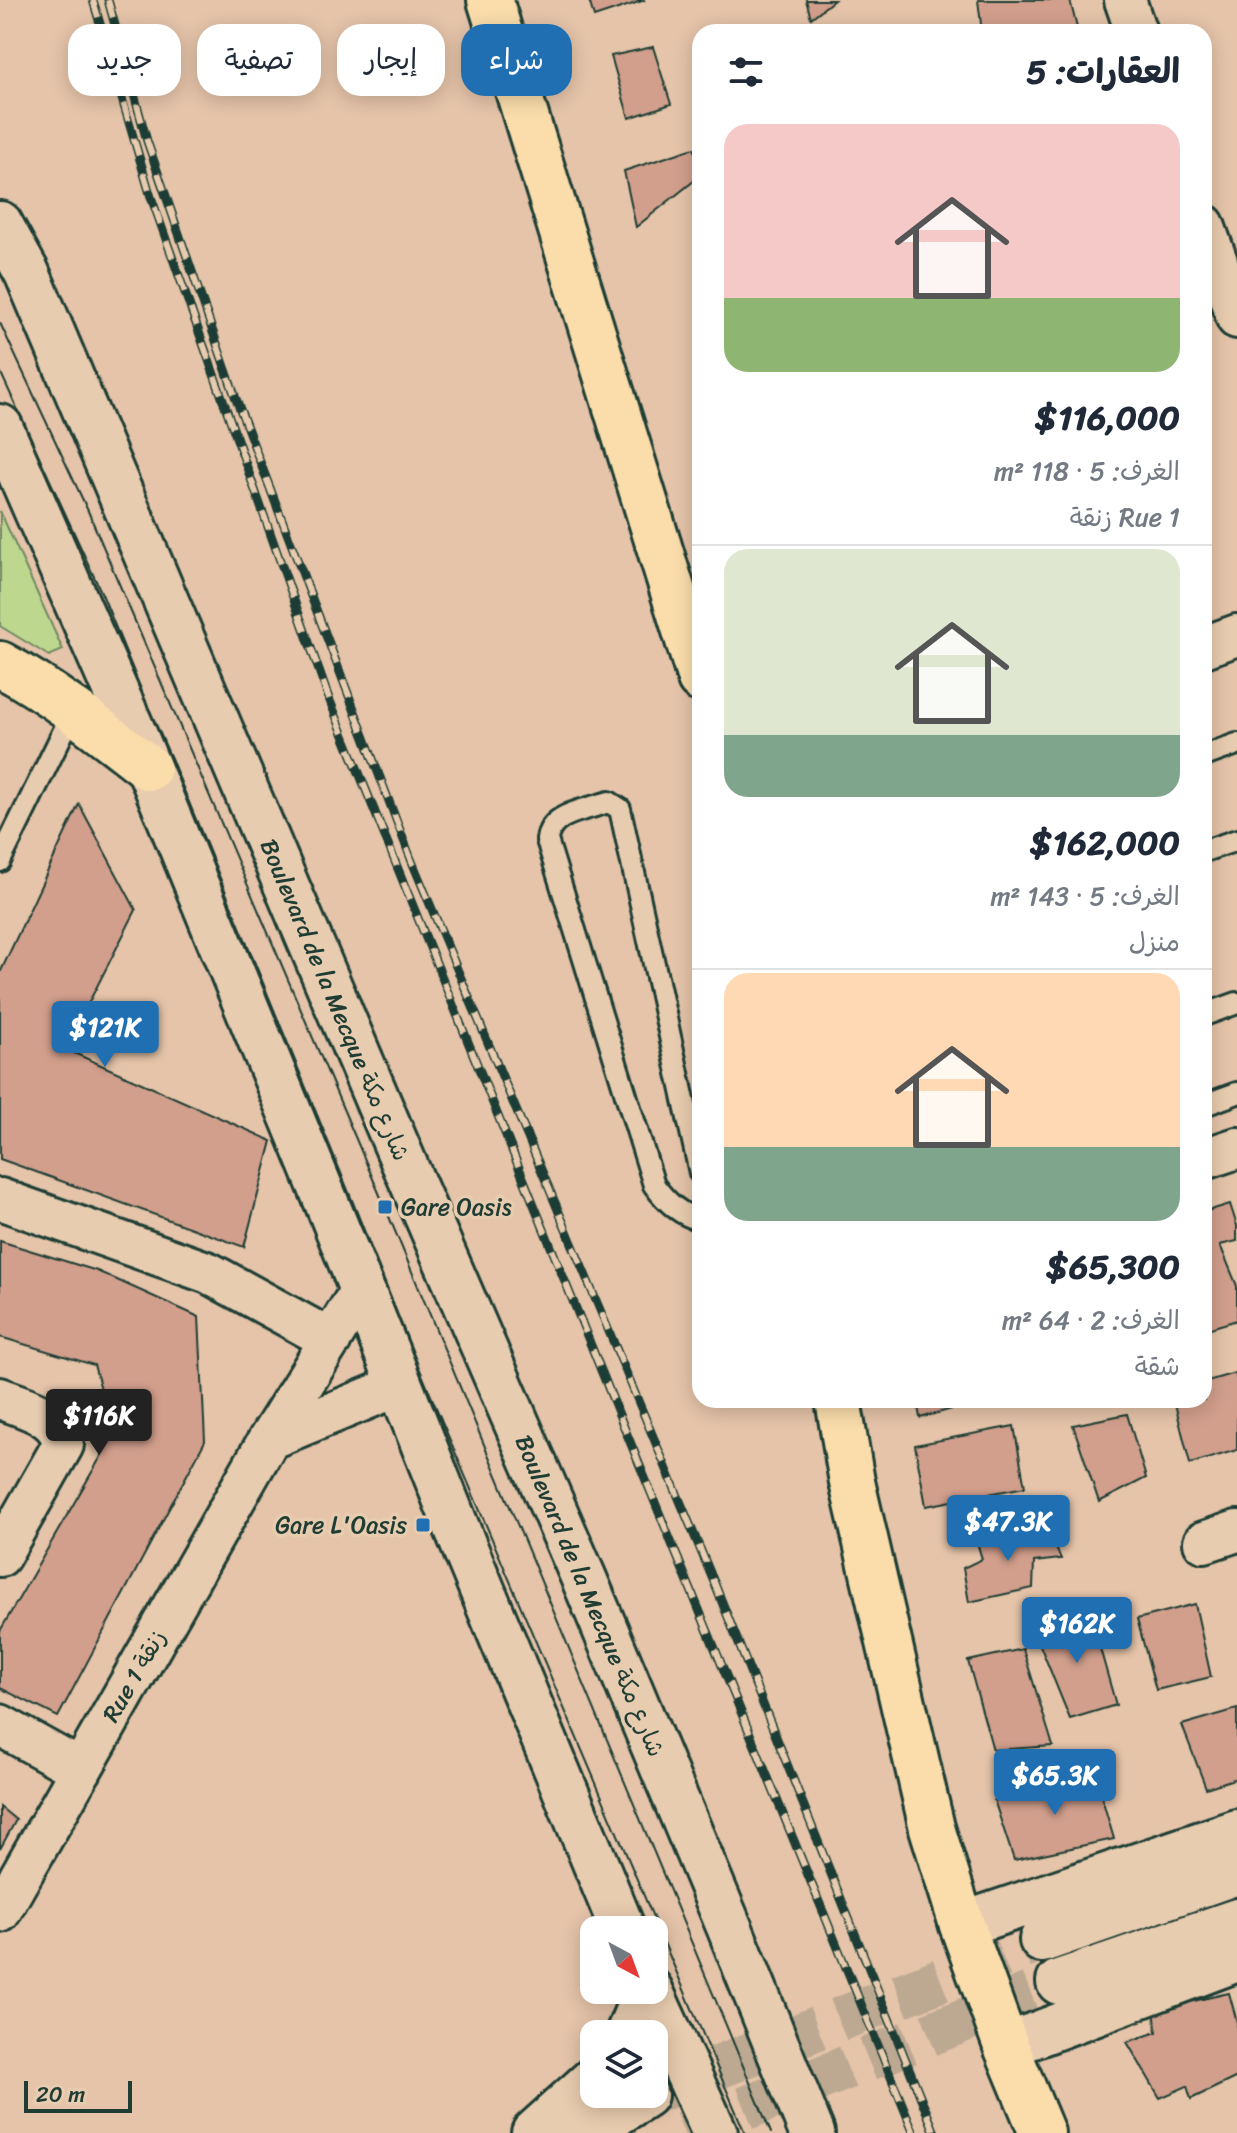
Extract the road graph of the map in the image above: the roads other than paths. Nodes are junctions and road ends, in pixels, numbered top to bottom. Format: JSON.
{"nodes":[{"id":1,"x":490,"y":0,"type":"edge"},
{"id":2,"x":1125,"y":0,"type":"edge"},
{"id":3,"x":1133,"y":24,"type":"edge"},
{"id":4,"x":0,"y":224,"type":"edge"},
{"id":5,"x":1212,"y":248,"type":"edge"},
{"id":6,"x":1237,"y":318,"type":"edge"},
{"id":7,"x":0,"y":427,"type":"edge"},
{"id":8,"x":1237,"y":635,"type":"edge"},
{"id":9,"x":1212,"y":644,"type":"edge"},
{"id":10,"x":692,"y":653,"type":"edge"},
{"id":11,"x":0,"y":664,"type":"edge"},
{"id":12,"x":74,"y":710,"type":"junction"},
{"id":13,"x":1237,"y":744,"type":"edge"},
{"id":14,"x":1212,"y":753,"type":"edge"},
{"id":15,"x":149,"y":768,"type":"junction"},
{"id":16,"x":1237,"y":840,"type":"edge"},
{"id":17,"x":1212,"y":848,"type":"edge"},
{"id":18,"x":0,"y":861,"type":"edge"},
{"id":19,"x":1237,"y":1003,"type":"edge"},
{"id":20,"x":1212,"y":1012,"type":"edge"},
{"id":21,"x":1237,"y":1093,"type":"edge"},
{"id":22,"x":1212,"y":1102,"type":"edge"},
{"id":23,"x":692,"y":1137,"type":"edge"},
{"id":24,"x":1237,"y":1148,"type":"edge"},
{"id":25,"x":1212,"y":1156,"type":"edge"},
{"id":26,"x":0,"y":1199,"type":"edge"},
{"id":27,"x":692,"y":1217,"type":"edge"},
{"id":28,"x":362,"y":1289,"type":"junction"},
{"id":29,"x":331,"y":1340,"type":"junction"},
{"id":30,"x":400,"y":1385,"type":"junction"},
{"id":31,"x":0,"y":1398,"type":"edge"},
{"id":32,"x":839,"y":1408,"type":"edge"},
{"id":33,"x":269,"y":1439,"type":"junction"},
{"id":34,"x":0,"y":1556,"type":"edge"},
{"id":35,"x":0,"y":1725,"type":"edge"},
{"id":36,"x":81,"y":1770,"type":"junction"},
{"id":37,"x":1237,"y":1832,"type":"edge"},
{"id":38,"x":1237,"y":1872,"type":"edge"},
{"id":39,"x":0,"y":1912,"type":"edge"},
{"id":40,"x":617,"y":1916,"type":"edge"},
{"id":41,"x":1237,"y":1921,"type":"edge"},
{"id":42,"x":962,"y":1925,"type":"junction"},
{"id":43,"x":1042,"y":1940,"type":"tunnel mouth"},
{"id":44,"x":1237,"y":1959,"type":"edge"},
{"id":45,"x":1059,"y":1982,"type":"tunnel mouth"},
{"id":46,"x":655,"y":2004,"type":"edge"},
{"id":47,"x":1006,"y":2046,"type":"junction"},
{"id":48,"x":580,"y":2092,"type":"edge"},
{"id":49,"x":625,"y":2108,"type":"edge"},
{"id":50,"x":534,"y":2133,"type":"edge"},
{"id":51,"x":586,"y":2133,"type":"edge"},
{"id":52,"x":715,"y":2133,"type":"edge"},
{"id":53,"x":812,"y":2133,"type":"edge"},
{"id":54,"x":1042,"y":2133,"type":"edge"}],
"edges":[{"from":1,"to":10,"type":"main road"},
{"from":2,"to":3,"type":"street"},
{"from":4,"to":53,"type":"main road","name":"Boulevard de la Mecque شارع مكة"},
{"from":5,"to":6,"type":"street"},
{"from":7,"to":15,"type":"main road"},
{"from":8,"to":9,"type":"street"},
{"from":11,"to":12,"type":"main road"},
{"from":12,"to":15,"type":"main road"},
{"from":12,"to":18,"type":"lane"},
{"from":13,"to":14,"type":"lane"},
{"from":15,"to":28,"type":"main road"},
{"from":16,"to":17,"type":"lane"},
{"from":19,"to":20,"type":"lane"},
{"from":21,"to":22,"type":"lane"},
{"from":23,"to":27,"type":"lane"},
{"from":24,"to":25,"type":"street"},
{"from":26,"to":29,"type":"street"},
{"from":28,"to":29,"type":"street","name":"Rue 1 زنقة"},
{"from":28,"to":30,"type":"main road"},
{"from":29,"to":33,"type":"street","name":"Rue 1 زنقة"},
{"from":30,"to":33,"type":"street"},
{"from":30,"to":40,"type":"main road"},
{"from":31,"to":34,"type":"street"},
{"from":32,"to":42,"type":"main road"},
{"from":33,"to":36,"type":"street","name":"Rue 1 زنقة"},
{"from":35,"to":36,"type":"street"},
{"from":36,"to":39,"type":"street","name":"Rue 1 زنقة"},
{"from":37,"to":42,"type":"main road"},
{"from":38,"to":43,"type":"main road"},
{"from":41,"to":45,"type":"main road"},
{"from":42,"to":47,"type":"main road"},
{"from":44,"to":47,"type":"main road"},
{"from":46,"to":52,"type":"main road"},
{"from":47,"to":54,"type":"main road"},
{"from":48,"to":50,"type":"main road"},
{"from":49,"to":51,"type":"main road"}]}
